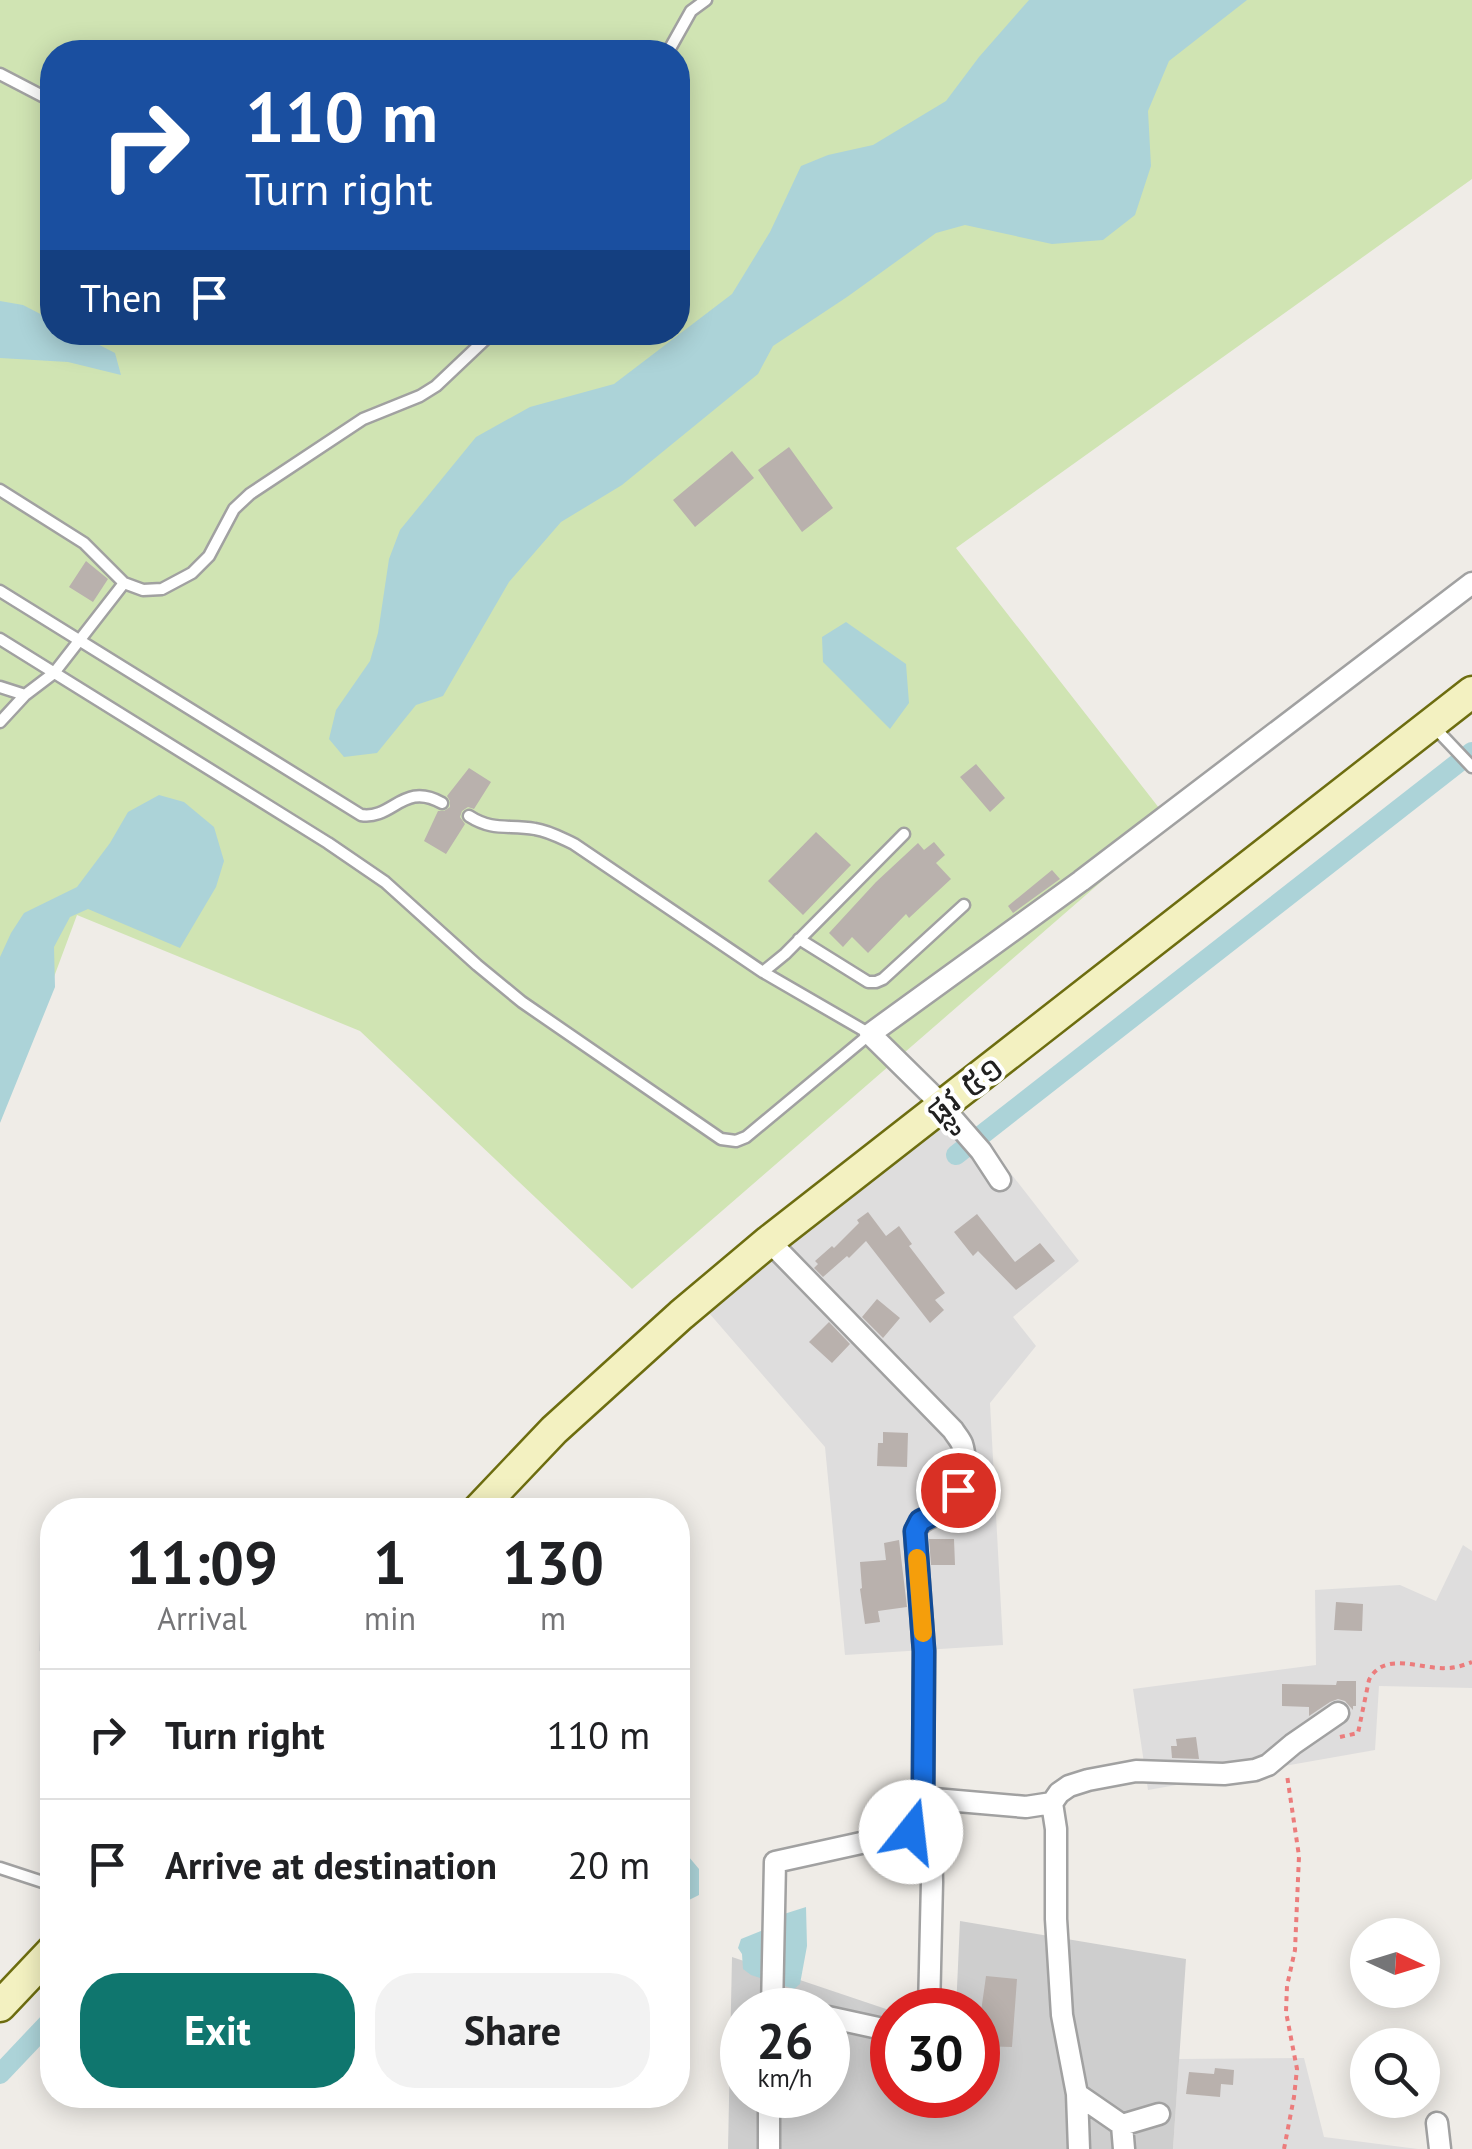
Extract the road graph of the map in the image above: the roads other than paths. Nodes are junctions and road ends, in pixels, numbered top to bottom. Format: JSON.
{"nodes":[{"id":1,"x":706,"y":0,"type":"edge"},
{"id":2,"x":675,"y":40,"type":"edge"},
{"id":3,"x":0,"y":74,"type":"edge"},
{"id":4,"x":40,"y":95,"type":"edge"},
{"id":5,"x":480,"y":345,"type":"edge"},
{"id":6,"x":0,"y":490,"type":"edge"},
{"id":7,"x":124,"y":583,"type":"junction"},
{"id":8,"x":1472,"y":583,"type":"edge"},
{"id":9,"x":0,"y":591,"type":"edge"},
{"id":10,"x":0,"y":639,"type":"edge"},
{"id":11,"x":78,"y":640,"type":"junction"},
{"id":12,"x":54,"y":673,"type":"junction"},
{"id":13,"x":0,"y":688,"type":"edge"},
{"id":14,"x":1472,"y":692,"type":"edge"},
{"id":15,"x":26,"y":695,"type":"junction"},
{"id":16,"x":0,"y":722,"type":"edge"},
{"id":17,"x":1441,"y":734,"type":"junction"},
{"id":18,"x":1472,"y":767,"type":"edge"},
{"id":19,"x":442,"y":803,"type":"dead end"},
{"id":20,"x":469,"y":816,"type":"dead end"},
{"id":21,"x":904,"y":834,"type":"dead end"},
{"id":22,"x":964,"y":905,"type":"dead end"},
{"id":23,"x":799,"y":940,"type":"junction"},
{"id":24,"x":763,"y":972,"type":"junction"},
{"id":25,"x":870,"y":1034,"type":"junction"},
{"id":26,"x":938,"y":1101,"type":"junction"},
{"id":27,"x":1000,"y":1180,"type":"dead end"},
{"id":28,"x":770,"y":1241,"type":"junction"},
{"id":29,"x":489,"y":1498,"type":"edge"},
{"id":30,"x":1338,"y":1713,"type":"dead end"},
{"id":31,"x":1052,"y":1803,"type":"junction"},
{"id":32,"x":925,"y":1808,"type":"junction"},
{"id":33,"x":0,"y":1868,"type":"edge"},
{"id":34,"x":40,"y":1881,"type":"edge"},
{"id":35,"x":40,"y":1964,"type":"edge"},
{"id":36,"x":772,"y":1988,"type":"edge"},
{"id":37,"x":930,"y":1988,"type":"edge"},
{"id":38,"x":0,"y":2006,"type":"edge"},
{"id":39,"x":1078,"y":2094,"type":"junction"},
{"id":40,"x":1159,"y":2114,"type":"dead end"},
{"id":41,"x":769,"y":2118,"type":"edge"},
{"id":42,"x":1438,"y":2123,"type":"dead end"},
{"id":43,"x":1122,"y":2125,"type":"junction"},
{"id":44,"x":770,"y":2149,"type":"edge"},
{"id":45,"x":1080,"y":2149,"type":"edge"},
{"id":46,"x":1124,"y":2149,"type":"edge"},
{"id":47,"x":1440,"y":2149,"type":"edge"}],
"edges":[{"from":1,"to":2,"type":"lane"},
{"from":3,"to":4,"type":"lane"},
{"from":5,"to":7,"type":"lane"},
{"from":6,"to":7,"type":"lane"},
{"from":7,"to":11,"type":"lane"},
{"from":8,"to":25,"type":"street"},
{"from":9,"to":11,"type":"lane"},
{"from":10,"to":12,"type":"lane"},
{"from":11,"to":12,"type":"lane"},
{"from":11,"to":19,"type":"lane"},
{"from":12,"to":15,"type":"lane"},
{"from":12,"to":25,"type":"lane"},
{"from":13,"to":15,"type":"lane"},
{"from":14,"to":17,"type":"main road","name":"ផ្លូវ ៥១"},
{"from":15,"to":16,"type":"lane"},
{"from":17,"to":18,"type":"lane"},
{"from":17,"to":26,"type":"main road","name":"ផ្លូវ ៥១"},
{"from":20,"to":24,"type":"lane"},
{"from":21,"to":23,"type":"lane"},
{"from":22,"to":23,"type":"lane"},
{"from":23,"to":24,"type":"lane"},
{"from":24,"to":25,"type":"lane"},
{"from":25,"to":26,"type":"street"},
{"from":26,"to":27,"type":"street"},
{"from":26,"to":28,"type":"main road","name":"ផ្លូវ ៥១"},
{"from":28,"to":29,"type":"main road","name":"ផ្លូវ ៥១"},
{"from":28,"to":32,"type":"street"},
{"from":30,"to":31,"type":"street"},
{"from":31,"to":32,"type":"street"},
{"from":31,"to":39,"type":"street"},
{"from":32,"to":36,"type":"street"},
{"from":32,"to":37,"type":"street"},
{"from":33,"to":34,"type":"lane"},
{"from":35,"to":38,"type":"main road"},
{"from":39,"to":43,"type":"street"},
{"from":39,"to":45,"type":"street"},
{"from":40,"to":43,"type":"street"},
{"from":41,"to":44,"type":"street"},
{"from":42,"to":47,"type":"street"},
{"from":43,"to":46,"type":"street"}]}
